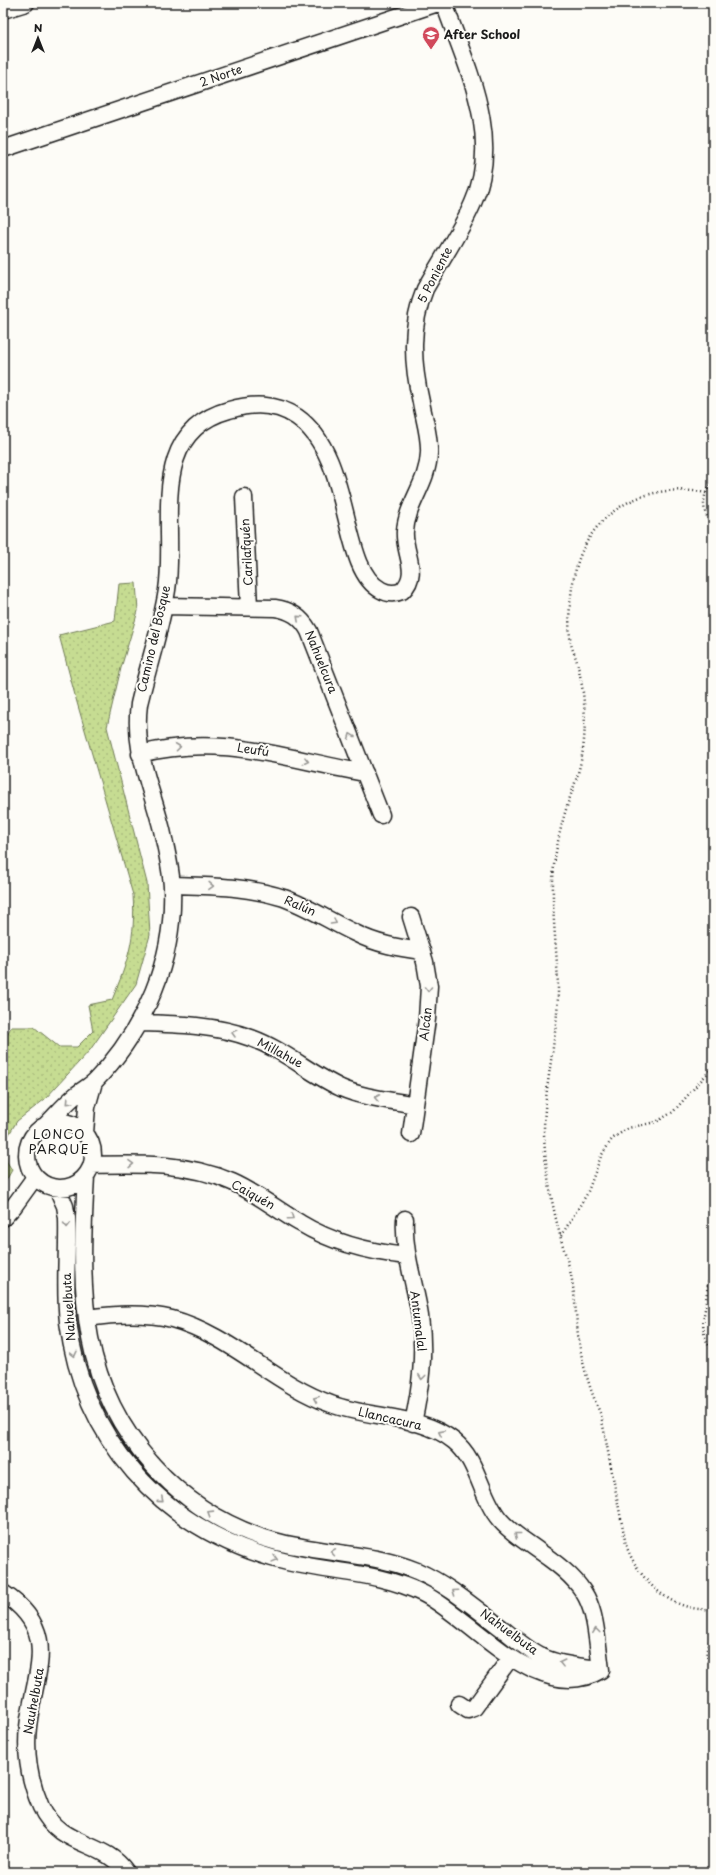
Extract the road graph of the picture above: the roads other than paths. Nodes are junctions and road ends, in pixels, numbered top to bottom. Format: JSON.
{"nodes":[{"id":1,"x":26,"y":3,"type":"edge"},
{"id":2,"x":438,"y":3,"type":"edge"},
{"id":3,"x":444,"y":3,"type":"edge"},
{"id":4,"x":3,"y":10,"type":"edge"},
{"id":5,"x":3,"y":149,"type":"edge"},
{"id":6,"x":244,"y":497,"type":"dead end"},
{"id":7,"x":397,"y":593,"type":"joint"},
{"id":8,"x":164,"y":606,"type":"junction"},
{"id":9,"x":249,"y":607,"type":"junction"},
{"id":10,"x":140,"y":754,"type":"junction"},
{"id":11,"x":365,"y":773,"type":"junction"},
{"id":12,"x":381,"y":815,"type":"dead end"},
{"id":13,"x":172,"y":885,"type":"junction"},
{"id":14,"x":411,"y":917,"type":"dead end"},
{"id":15,"x":422,"y":951,"type":"junction"},
{"id":16,"x":140,"y":1023,"type":"junction"},
{"id":17,"x":94,"y":1082,"type":"junction"},
{"id":18,"x":415,"y":1104,"type":"junction"},
{"id":19,"x":46,"y":1124,"type":"junction"},
{"id":20,"x":85,"y":1133,"type":"junction"},
{"id":21,"x":411,"y":1134,"type":"dead end"},
{"id":22,"x":89,"y":1171,"type":"junction"},
{"id":23,"x":35,"y":1177,"type":"junction"},
{"id":24,"x":57,"y":1188,"type":"junction"},
{"id":25,"x":3,"y":1218,"type":"edge"},
{"id":26,"x":405,"y":1219,"type":"dead end"},
{"id":27,"x":407,"y":1256,"type":"junction"},
{"id":28,"x":87,"y":1318,"type":"junction"},
{"id":29,"x":413,"y":1423,"type":"junction"},
{"id":30,"x":154,"y":1467,"type":"junction"},
{"id":31,"x":141,"y":1481,"type":"junction"},
{"id":32,"x":3,"y":1593,"type":"edge"},
{"id":33,"x":511,"y":1657,"type":"junction"},
{"id":34,"x":601,"y":1670,"type":"junction"},
{"id":35,"x":459,"y":1704,"type":"dead end"},
{"id":36,"x":126,"y":1872,"type":"edge"}],
"edges":[{"from":1,"to":4,"type":"street"},
{"from":2,"to":5,"type":"street","name":"2 Norte"},
{"from":3,"to":7,"type":"street","name":"5 Poniente"},
{"from":6,"to":9,"type":"street","name":"Carilafquén"},
{"from":7,"to":8,"type":"street","name":"Camino del Bosque"},
{"from":8,"to":9,"type":"street","name":"Nahuelcura"},
{"from":8,"to":10,"type":"street","name":"Camino del Bosque"},
{"from":11,"to":9,"type":"street","name":"Nahuelcura","one_way":true},
{"from":10,"to":11,"type":"street","name":"Leufú","one_way":true},
{"from":10,"to":13,"type":"street","name":"Camino del Bosque"},
{"from":11,"to":12,"type":"street","name":"Nahuelcura"},
{"from":13,"to":15,"type":"street","name":"Ralún","one_way":true},
{"from":13,"to":16,"type":"street","name":"Camino del Bosque"},
{"from":14,"to":15,"type":"street","name":"Alcán"},
{"from":15,"to":18,"type":"street","name":"Alcán","one_way":true},
{"from":16,"to":17,"type":"street","name":"Camino del Bosque"},
{"from":18,"to":16,"type":"street","name":"Millahue","one_way":true},
{"from":17,"to":19,"type":"street","name":"Camino del Bosque","one_way":true},
{"from":17,"to":20,"type":"street","name":"Camino del Bosque"},
{"from":18,"to":21,"type":"street","name":"Alcán"},
{"from":19,"to":20,"type":"street"},
{"from":19,"to":23,"type":"street"},
{"from":20,"to":22,"type":"street","name":"Nahuelbuta"},
{"from":22,"to":24,"type":"street"},
{"from":22,"to":27,"type":"street","name":"Caiquén","one_way":true},
{"from":22,"to":28,"type":"street","name":"Nahuelbuta"},
{"from":23,"to":24,"type":"street"},
{"from":23,"to":25,"type":"street"},
{"from":24,"to":31,"type":"street","name":"Nahuelbuta","one_way":true},
{"from":26,"to":27,"type":"street","name":"Antumalal"},
{"from":27,"to":29,"type":"street","name":"Antumalal","one_way":true},
{"from":29,"to":28,"type":"street","name":"Llancacura","one_way":true},
{"from":28,"to":30,"type":"street","name":"Nahuelbuta"},
{"from":34,"to":29,"type":"street","name":"Llancacura","one_way":true},
{"from":30,"to":31,"type":"street"},
{"from":34,"to":30,"type":"street","name":"Nahuelbuta","one_way":true},
{"from":31,"to":33,"type":"street","name":"Nahuelbuta","one_way":true},
{"from":32,"to":36,"type":"street","name":"Nauhelbuta"},
{"from":33,"to":34,"type":"street","name":"Nahuelbuta"},
{"from":33,"to":35,"type":"street"}]}
